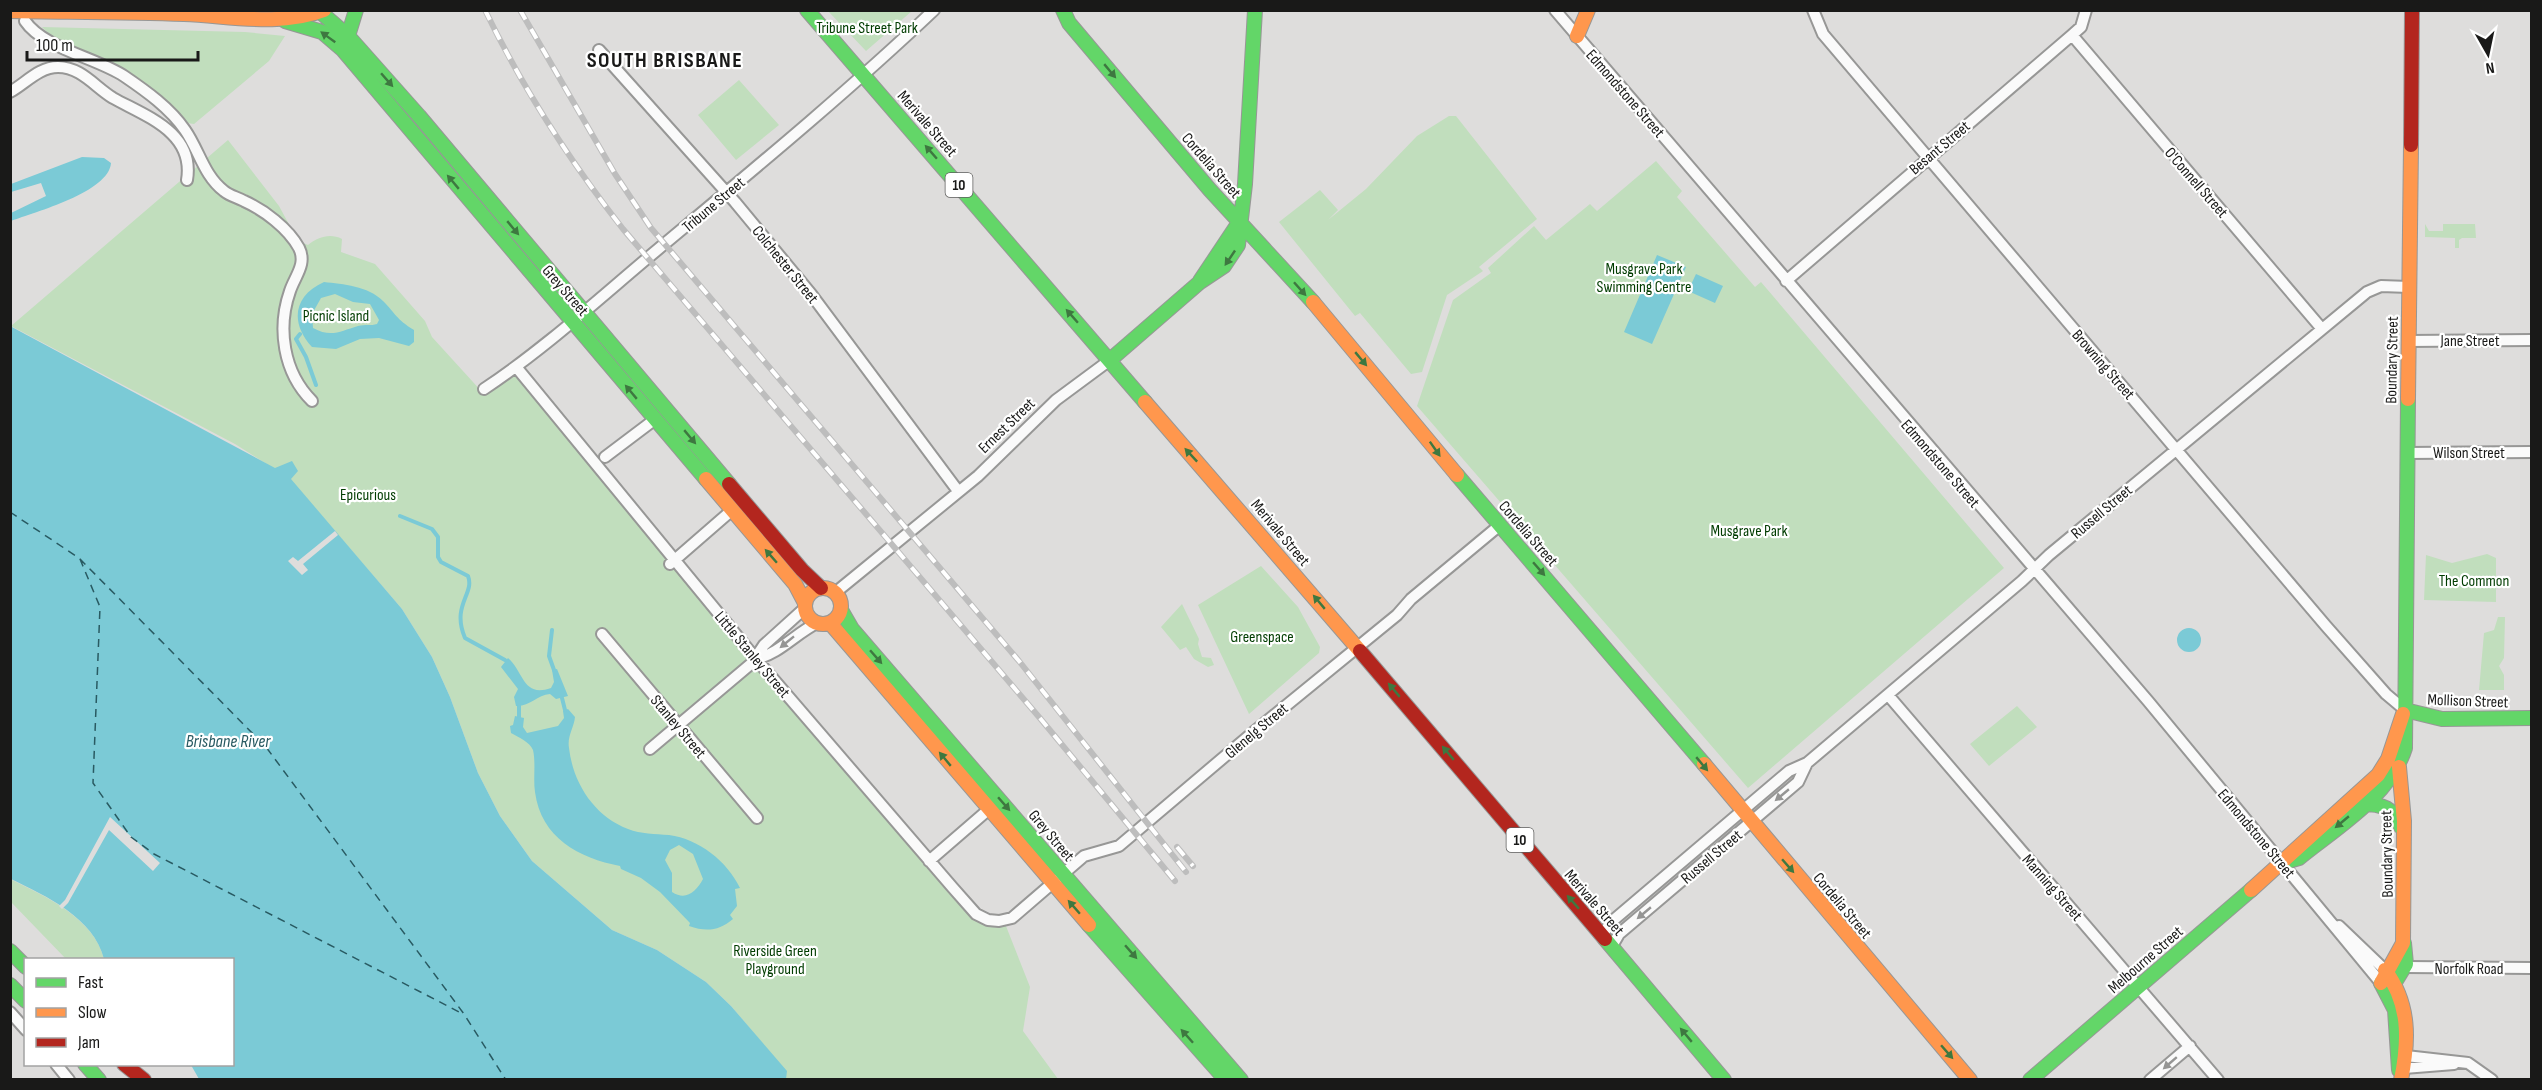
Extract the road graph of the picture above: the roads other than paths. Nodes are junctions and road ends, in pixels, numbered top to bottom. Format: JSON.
{"nodes":[{"id":1,"x":356,"y":10,"type":"edge"},
{"id":2,"x":807,"y":10,"type":"edge"},
{"id":3,"x":934,"y":10,"type":"edge"},
{"id":4,"x":1063,"y":10,"type":"edge"},
{"id":5,"x":1076,"y":10,"type":"edge"},
{"id":6,"x":1255,"y":10,"type":"edge"},
{"id":7,"x":1555,"y":10,"type":"edge"},
{"id":8,"x":1588,"y":10,"type":"edge"},
{"id":9,"x":1813,"y":10,"type":"edge"},
{"id":10,"x":2086,"y":10,"type":"edge"},
{"id":11,"x":2412,"y":10,"type":"edge"},
{"id":12,"x":321,"y":11,"type":"edge"},
{"id":13,"x":10,"y":12,"type":"edge"},
{"id":14,"x":26,"y":21,"type":"dead end"},
{"id":15,"x":285,"y":21,"type":"junction"},
{"id":16,"x":1072,"y":26,"type":"junction"},
{"id":17,"x":2072,"y":35,"type":"junction"},
{"id":18,"x":348,"y":36,"type":"junction"},
{"id":19,"x":1577,"y":36,"type":"junction"},
{"id":20,"x":599,"y":50,"type":"dead end"},
{"id":21,"x":864,"y":74,"type":"junction"},
{"id":22,"x":10,"y":92,"type":"edge"},
{"id":23,"x":1927,"y":157,"type":"junction"},
{"id":24,"x":187,"y":180,"type":"dead end"},
{"id":25,"x":726,"y":193,"type":"junction"},
{"id":26,"x":1240,"y":221,"type":"junction"},
{"id":27,"x":1786,"y":281,"type":"junction"},
{"id":28,"x":2409,"y":287,"type":"junction"},
{"id":29,"x":585,"y":312,"type":"junction"},
{"id":30,"x":573,"y":323,"type":"junction"},
{"id":31,"x":2322,"y":328,"type":"junction"},
{"id":32,"x":2532,"y":340,"type":"edge"},
{"id":33,"x":2408,"y":341,"type":"junction"},
{"id":34,"x":1110,"y":360,"type":"junction"},
{"id":35,"x":517,"y":368,"type":"junction"},
{"id":36,"x":484,"y":389,"type":"dead end"},
{"id":37,"x":312,"y":401,"type":"dead end"},
{"id":38,"x":654,"y":420,"type":"junction"},
{"id":39,"x":2176,"y":449,"type":"junction"},
{"id":40,"x":2532,"y":452,"type":"edge"},
{"id":41,"x":2407,"y":453,"type":"junction"},
{"id":42,"x":606,"y":457,"type":"dead end"},
{"id":43,"x":958,"y":491,"type":"junction"},
{"id":44,"x":731,"y":511,"type":"junction"},
{"id":45,"x":1500,"y":525,"type":"junction"},
{"id":46,"x":672,"y":562,"type":"junction"},
{"id":47,"x":2033,"y":570,"type":"junction"},
{"id":48,"x":821,"y":588,"type":"junction"},
{"id":49,"x":836,"y":592,"type":"junction"},
{"id":50,"x":805,"y":605,"type":"junction"},
{"id":51,"x":841,"y":610,"type":"junction"},
{"id":52,"x":824,"y":623,"type":"junction"},
{"id":53,"x":602,"y":634,"type":"dead end"},
{"id":54,"x":1357,"y":647,"type":"junction"},
{"id":55,"x":756,"y":659,"type":"junction"},
{"id":56,"x":1888,"y":695,"type":"junction"},
{"id":57,"x":2405,"y":710,"type":"junction"},
{"id":58,"x":2532,"y":718,"type":"edge"},
{"id":59,"x":678,"y":726,"type":"junction"},
{"id":60,"x":651,"y":748,"type":"dead end"},
{"id":61,"x":2399,"y":767,"type":"junction"},
{"id":62,"x":2363,"y":804,"type":"junction"},
{"id":63,"x":988,"y":810,"type":"junction"},
{"id":64,"x":1746,"y":816,"type":"junction"},
{"id":65,"x":757,"y":818,"type":"dead end"},
{"id":66,"x":2404,"y":838,"type":"junction"},
{"id":67,"x":929,"y":861,"type":"junction"},
{"id":68,"x":2282,"y":863,"type":"junction"},
{"id":69,"x":1058,"y":878,"type":"junction"},
{"id":70,"x":1004,"y":921,"type":"joint"},
{"id":71,"x":2403,"y":940,"type":"junction"},
{"id":72,"x":1607,"y":941,"type":"junction"},
{"id":73,"x":10,"y":951,"type":"edge"},
{"id":74,"x":24,"y":965,"type":"edge"},
{"id":75,"x":2406,"y":967,"type":"junction"},
{"id":76,"x":2532,"y":968,"type":"edge"},
{"id":77,"x":2387,"y":979,"type":"junction"},
{"id":78,"x":10,"y":985,"type":"edge"},
{"id":79,"x":2138,"y":986,"type":"junction"},
{"id":80,"x":24,"y":999,"type":"edge"},
{"id":81,"x":10,"y":1012,"type":"edge"},
{"id":82,"x":24,"y":1028,"type":"edge"},
{"id":83,"x":2190,"y":1046,"type":"junction"},
{"id":84,"x":57,"y":1066,"type":"edge"},
{"id":85,"x":86,"y":1066,"type":"edge"},
{"id":86,"x":119,"y":1066,"type":"edge"},
{"id":87,"x":125,"y":1066,"type":"edge"},
{"id":88,"x":2403,"y":1071,"type":"edge"},
{"id":89,"x":69,"y":1080,"type":"edge"},
{"id":90,"x":99,"y":1080,"type":"edge"},
{"id":91,"x":132,"y":1080,"type":"edge"},
{"id":92,"x":144,"y":1080,"type":"edge"},
{"id":93,"x":1226,"y":1080,"type":"edge"},
{"id":94,"x":1241,"y":1080,"type":"edge"},
{"id":95,"x":1724,"y":1080,"type":"edge"},
{"id":96,"x":1970,"y":1080,"type":"edge"},
{"id":97,"x":2030,"y":1080,"type":"edge"},
{"id":98,"x":2150,"y":1080,"type":"edge"},
{"id":99,"x":2218,"y":1080,"type":"edge"},
{"id":100,"x":2492,"y":1080,"type":"edge"}],
"edges":[{"from":1,"to":18,"type":"main road"},
{"from":2,"to":21,"type":"main road","name":"Merivale Street","number":"10"},
{"from":3,"to":21,"type":"street","name":"Tribune Street"},
{"from":4,"to":16,"type":"main road","name":"Cordelia Street"},
{"from":5,"to":16,"type":"main road"},
{"from":6,"to":26,"type":"main road","name":"Ernest Street"},
{"from":7,"to":19,"type":"street","name":"Edmondstone Street"},
{"from":8,"to":19,"type":"main road"},
{"from":9,"to":23,"type":"street","name":"Browning Street"},
{"from":10,"to":17,"type":"street","name":"Besant Street"},
{"from":11,"to":28,"type":"main road","name":"Boundary Street"},
{"from":12,"to":15,"type":"main road"},
{"from":12,"to":18,"type":"main road","name":"Grey Street"},
{"from":13,"to":15,"type":"main road"},
{"from":14,"to":37,"type":"street"},
{"from":30,"to":15,"type":"main road","name":"Grey Street","one_way":true},
{"from":16,"to":26,"type":"main road","name":"Cordelia Street","one_way":true},
{"from":17,"to":23,"type":"street","name":"Besant Street"},
{"from":17,"to":31,"type":"street","name":"O'Connell Street"},
{"from":18,"to":29,"type":"main road","name":"Grey Street","one_way":true},
{"from":19,"to":27,"type":"street","name":"Edmondstone Street"},
{"from":20,"to":25,"type":"street","name":"Colchester Street"},
{"from":21,"to":25,"type":"street","name":"Tribune Street"},
{"from":34,"to":21,"type":"main road","name":"Merivale Street","number":"10","one_way":true},
{"from":22,"to":24,"type":"street"},
{"from":23,"to":27,"type":"street","name":"Besant Street"},
{"from":23,"to":39,"type":"street","name":"Browning Street"},
{"from":25,"to":29,"type":"street","name":"Tribune Street"},
{"from":25,"to":43,"type":"street","name":"Colchester Street"},
{"from":26,"to":34,"type":"main road","name":"Ernest Street"},
{"from":26,"to":45,"type":"main road","name":"Cordelia Street","one_way":true},
{"from":27,"to":47,"type":"street","name":"Edmondstone Street"},
{"from":28,"to":31,"type":"street","name":"Russell Street"},
{"from":28,"to":33,"type":"main road","name":"Boundary Street"},
{"from":29,"to":30,"type":"street","name":"Tribune Street"},
{"from":29,"to":48,"type":"main road","name":"Grey Street","one_way":true},
{"from":30,"to":35,"type":"street","name":"Tribune Street"},
{"from":38,"to":30,"type":"main road","name":"Grey Street","one_way":true},
{"from":31,"to":39,"type":"street","name":"Russell Street"},
{"from":32,"to":33,"type":"street","name":"Jane Street"},
{"from":33,"to":41,"type":"main road","name":"Boundary Street"},
{"from":34,"to":43,"type":"street","name":"Ernest Street"},
{"from":54,"to":34,"type":"main road","name":"Merivale Street","number":"10","one_way":true},
{"from":35,"to":36,"type":"street","name":"Tribune Street"},
{"from":35,"to":46,"type":"street","name":"Little Stanley Street"},
{"from":38,"to":42,"type":"street"},
{"from":38,"to":44,"type":"main road","name":"Grey Street"},
{"from":39,"to":47,"type":"street","name":"Russell Street"},
{"from":39,"to":57,"type":"street","name":"Browning Street"},
{"from":40,"to":41,"type":"street","name":"Wilson Street"},
{"from":41,"to":57,"type":"main road","name":"Boundary Street"},
{"from":43,"to":49,"type":"street","name":"Ernest Street"},
{"from":44,"to":46,"type":"street"},
{"from":50,"to":44,"type":"main road","name":"Grey Street","one_way":true},
{"from":45,"to":54,"type":"street","name":"Glenelg Street"},
{"from":45,"to":64,"type":"main road","name":"Cordelia Street","one_way":true},
{"from":46,"to":55,"type":"street","name":"Little Stanley Street"},
{"from":47,"to":56,"type":"street","name":"Russell Street"},
{"from":47,"to":68,"type":"street","name":"Edmondstone Street"},
{"from":48,"to":49,"type":"main road"},
{"from":48,"to":50,"type":"main road"},
{"from":49,"to":51,"type":"main road"},
{"from":50,"to":52,"type":"main road"},
{"from":50,"to":55,"type":"street"},
{"from":51,"to":52,"type":"main road"},
{"from":51,"to":69,"type":"main road","name":"Grey Street","one_way":true},
{"from":52,"to":55,"type":"street","one_way":true},
{"from":63,"to":52,"type":"main road","name":"Grey Street","one_way":true},
{"from":53,"to":59,"type":"street","name":"Stanley Street"},
{"from":54,"to":69,"type":"street","name":"Glenelg Street"},
{"from":72,"to":54,"type":"main road","name":"Merivale Street","number":"10","one_way":true},
{"from":55,"to":59,"type":"street"},
{"from":55,"to":67,"type":"street","name":"Little Stanley Street"},
{"from":56,"to":64,"type":"street","name":"Russell Street"},
{"from":56,"to":79,"type":"street","name":"Manning Street"},
{"from":57,"to":58,"type":"main road","name":"Mollison Street"},
{"from":57,"to":61,"type":"main road","name":"Melbourne Street"},
{"from":57,"to":68,"type":"main road","name":"Melbourne Street"},
{"from":59,"to":60,"type":"street"},
{"from":59,"to":65,"type":"street","name":"Stanley Street"},
{"from":61,"to":62,"type":"main road","name":"Melbourne Street"},
{"from":61,"to":66,"type":"main road","name":"Boundary Street"},
{"from":62,"to":66,"type":"main road"},
{"from":62,"to":68,"type":"main road","name":"Melbourne Street","one_way":true},
{"from":63,"to":67,"type":"street"},
{"from":63,"to":69,"type":"main road","name":"Grey Street"},
{"from":64,"to":72,"type":"street","name":"Russell Street"},
{"from":64,"to":96,"type":"main road","name":"Cordelia Street","one_way":true},
{"from":66,"to":71,"type":"main road","name":"Boundary Street"},
{"from":67,"to":70,"type":"street","name":"Little Stanley Street"},
{"from":68,"to":77,"type":"street","name":"Edmondstone Street"},
{"from":68,"to":79,"type":"main road","name":"Melbourne Street"},
{"from":69,"to":70,"type":"street","name":"Glenelg Street"},
{"from":93,"to":69,"type":"main road","name":"Grey Street","one_way":true},
{"from":69,"to":94,"type":"main road","name":"Grey Street","one_way":true},
{"from":71,"to":75,"type":"main road","name":"Boundary Street"},
{"from":71,"to":77,"type":"main road","name":"Boundary Street"},
{"from":95,"to":72,"type":"main road","name":"Merivale Street","number":"10","one_way":true},
{"from":73,"to":74,"type":"main road"},
{"from":75,"to":76,"type":"street","name":"Norfolk Road"},
{"from":75,"to":77,"type":"main road"},
{"from":77,"to":88,"type":"main road"},
{"from":77,"to":88,"type":"main road"},
{"from":78,"to":80,"type":"main road"},
{"from":79,"to":83,"type":"street","name":"Manning Street"},
{"from":79,"to":97,"type":"main road","name":"Melbourne Street"},
{"from":81,"to":82,"type":"street"},
{"from":83,"to":98,"type":"street","one_way":true},
{"from":83,"to":99,"type":"street","name":"Manning Street"},
{"from":84,"to":89,"type":"street"},
{"from":85,"to":90,"type":"main road"},
{"from":86,"to":91,"type":"main road"},
{"from":87,"to":92,"type":"main road"},
{"from":88,"to":100,"type":"street"}]}
